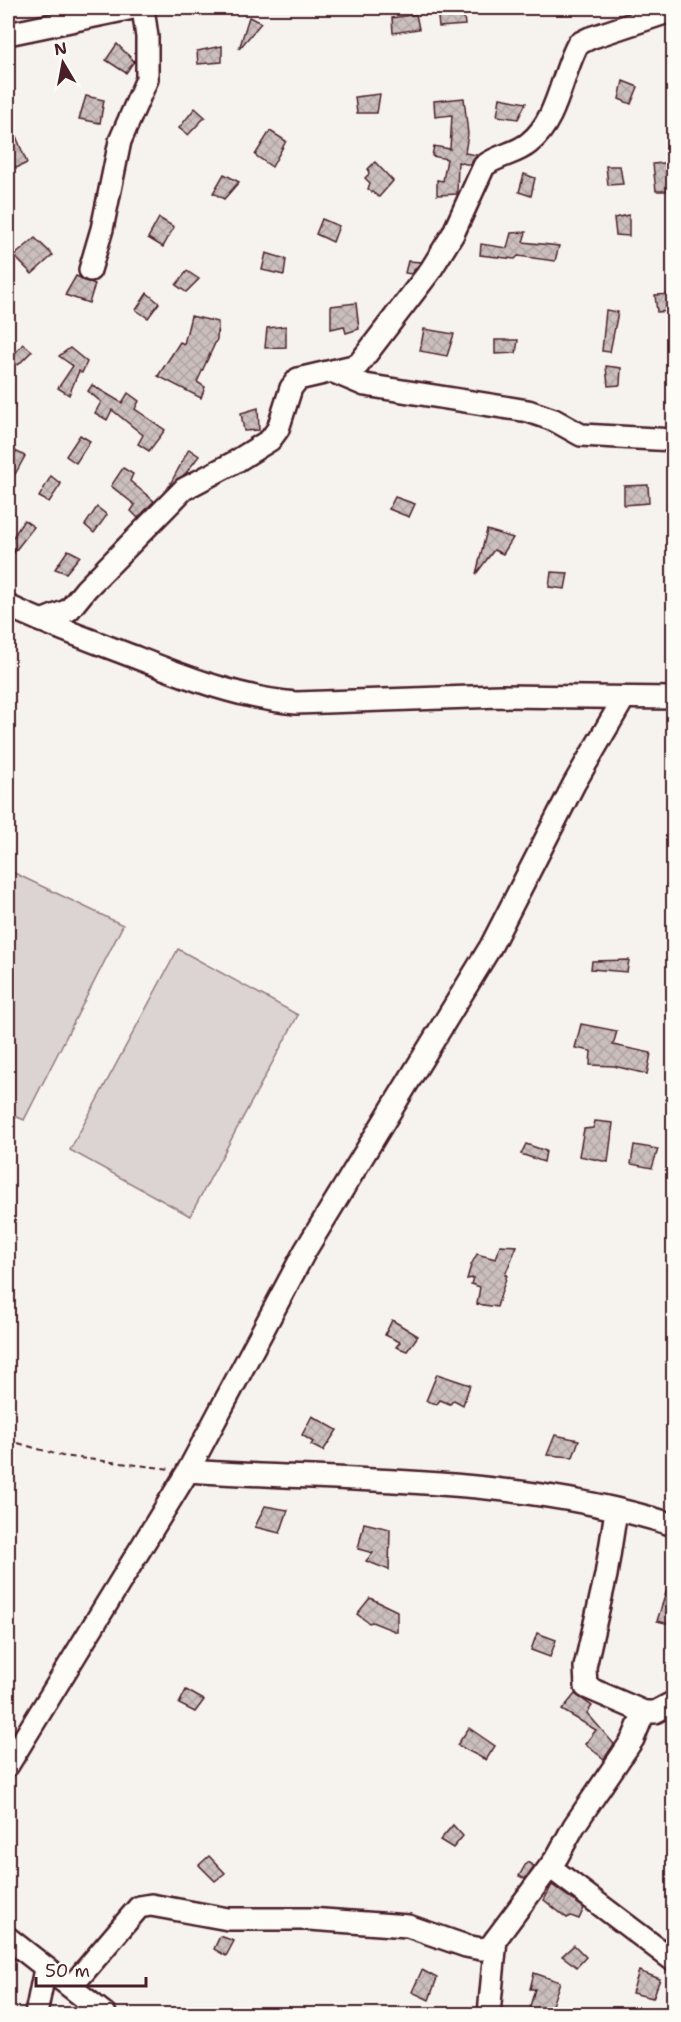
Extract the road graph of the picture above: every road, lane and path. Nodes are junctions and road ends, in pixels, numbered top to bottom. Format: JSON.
{"nodes":[{"id":1,"x":133,"y":8,"type":"edge"},
{"id":2,"x":143,"y":8,"type":"edge"},
{"id":3,"x":674,"y":10,"type":"edge"},
{"id":4,"x":8,"y":34,"type":"edge"},
{"id":5,"x":90,"y":270,"type":"dead end"},
{"id":6,"x":334,"y":372,"type":"junction"},
{"id":7,"x":674,"y":440,"type":"edge"},
{"id":8,"x":8,"y":606,"type":"edge"},
{"id":9,"x":41,"y":621,"type":"junction"},
{"id":10,"x":624,"y":698,"type":"junction"},
{"id":11,"x":674,"y":698,"type":"edge"},
{"id":12,"x":8,"y":1440,"type":"edge"},
{"id":13,"x":188,"y":1471,"type":"junction"},
{"id":14,"x":616,"y":1511,"type":"junction"},
{"id":15,"x":672,"y":1520,"type":"edge"},
{"id":16,"x":674,"y":1702,"type":"edge"},
{"id":17,"x":645,"y":1712,"type":"junction"},
{"id":18,"x":8,"y":1766,"type":"edge"},
{"id":19,"x":550,"y":1867,"type":"junction"},
{"id":20,"x":8,"y":1938,"type":"edge"},
{"id":21,"x":496,"y":1939,"type":"junction"},
{"id":22,"x":674,"y":1961,"type":"edge"},
{"id":23,"x":45,"y":1969,"type":"junction"},
{"id":24,"x":71,"y":1987,"type":"junction"},
{"id":25,"x":36,"y":2014,"type":"edge"},
{"id":26,"x":105,"y":2014,"type":"edge"},
{"id":27,"x":489,"y":2014,"type":"edge"}],
"edges":[{"from":1,"to":4,"type":"street"},
{"from":2,"to":5,"type":"street"},
{"from":3,"to":6,"type":"street"},
{"from":6,"to":7,"type":"street"},
{"from":6,"to":9,"type":"street"},
{"from":8,"to":9,"type":"street"},
{"from":9,"to":10,"type":"street"},
{"from":10,"to":11,"type":"street"},
{"from":10,"to":13,"type":"street"},
{"from":12,"to":13,"type":"path"},
{"from":13,"to":14,"type":"street"},
{"from":13,"to":18,"type":"street"},
{"from":14,"to":15,"type":"street"},
{"from":14,"to":17,"type":"street"},
{"from":16,"to":17,"type":"street"},
{"from":17,"to":19,"type":"street"},
{"from":19,"to":21,"type":"street"},
{"from":19,"to":22,"type":"street"},
{"from":20,"to":23,"type":"street"},
{"from":21,"to":24,"type":"street"},
{"from":21,"to":27,"type":"street"},
{"from":23,"to":24,"type":"street"},
{"from":23,"to":25,"type":"street"},
{"from":24,"to":26,"type":"street"}]}
